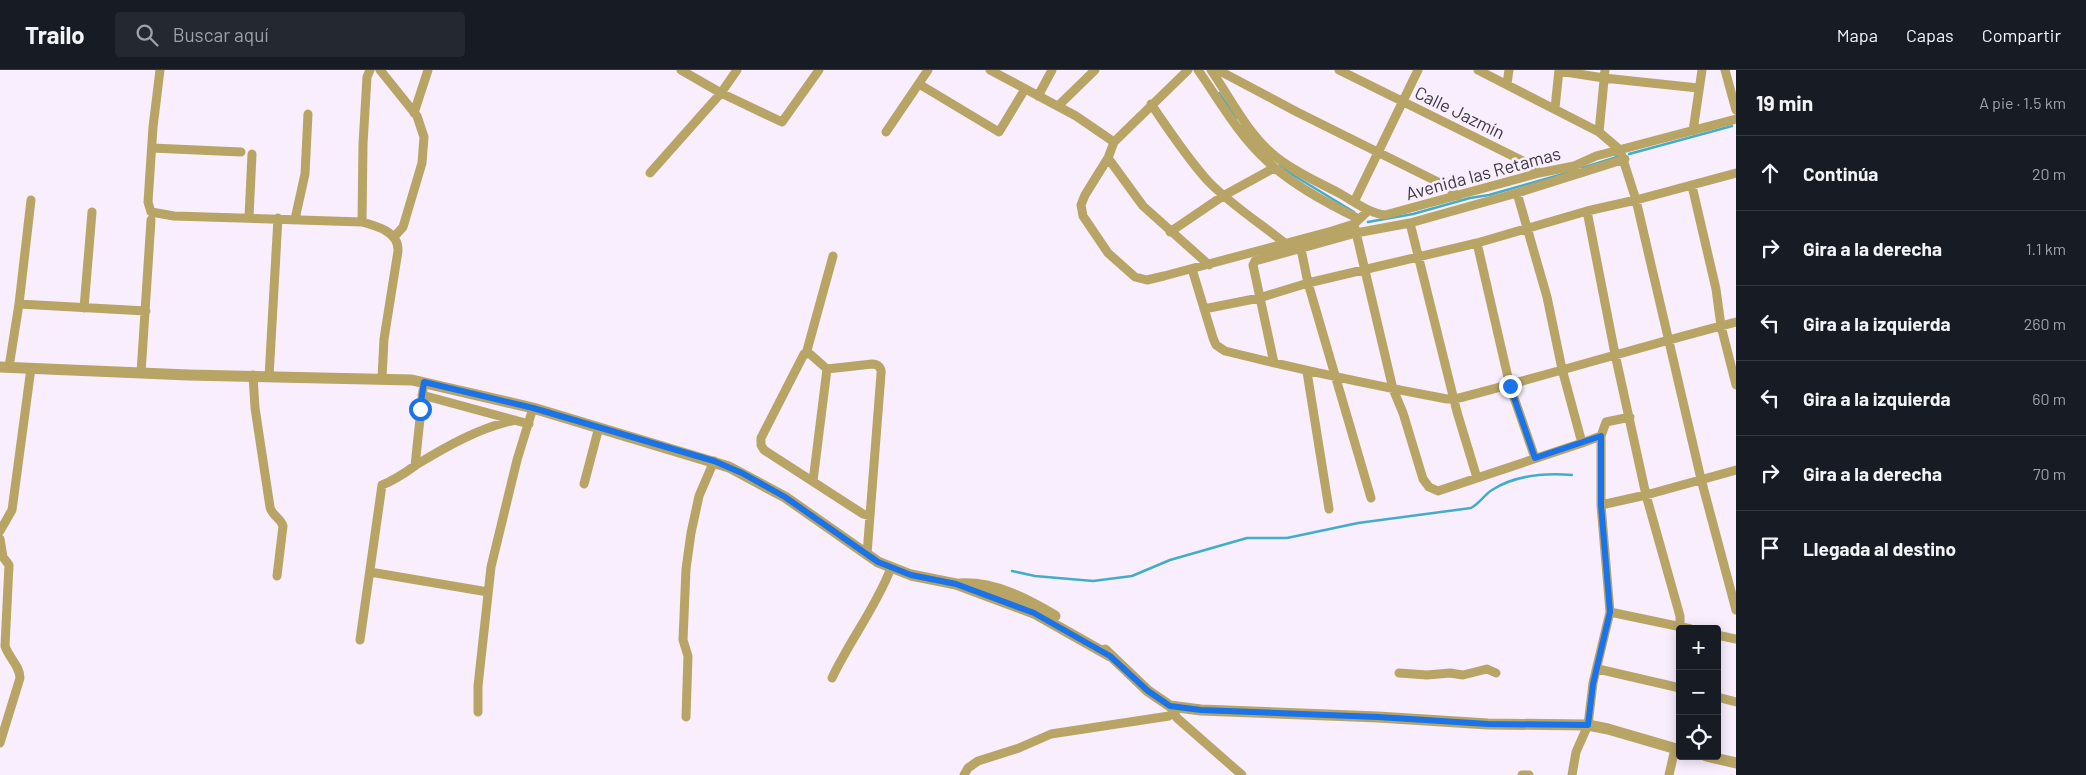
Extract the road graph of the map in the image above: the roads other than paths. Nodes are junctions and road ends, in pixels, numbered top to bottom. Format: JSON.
{"nodes":[{"id":1,"x":160,"y":70,"type":"edge"},
{"id":2,"x":370,"y":70,"type":"edge"},
{"id":3,"x":380,"y":70,"type":"edge"},
{"id":4,"x":428,"y":70,"type":"edge"},
{"id":5,"x":681,"y":70,"type":"edge"},
{"id":6,"x":737,"y":70,"type":"edge"},
{"id":7,"x":818,"y":70,"type":"edge"},
{"id":8,"x":928,"y":70,"type":"edge"},
{"id":9,"x":990,"y":70,"type":"edge"},
{"id":10,"x":1052,"y":70,"type":"edge"},
{"id":11,"x":1095,"y":70,"type":"edge"},
{"id":12,"x":1188,"y":70,"type":"edge"},
{"id":13,"x":1198,"y":70,"type":"edge"},
{"id":14,"x":1211,"y":70,"type":"edge"},
{"id":15,"x":1339,"y":70,"type":"edge"},
{"id":16,"x":1418,"y":70,"type":"edge"},
{"id":17,"x":1478,"y":70,"type":"edge"},
{"id":18,"x":1509,"y":70,"type":"edge"},
{"id":19,"x":1559,"y":70,"type":"edge"},
{"id":20,"x":1702,"y":70,"type":"edge"},
{"id":21,"x":1725,"y":70,"type":"edge"},
{"id":22,"x":1223,"y":71,"type":"edge"},
{"id":23,"x":1604,"y":74,"type":"edge"},
{"id":24,"x":1219,"y":82,"type":"junction"},
{"id":25,"x":919,"y":84,"type":"junction"},
{"id":26,"x":1507,"y":84,"type":"junction"},
{"id":27,"x":1698,"y":88,"type":"junction"},
{"id":28,"x":1025,"y":90,"type":"junction"},
{"id":29,"x":721,"y":93,"type":"junction"},
{"id":30,"x":1038,"y":96,"type":"junction"},
{"id":31,"x":1403,"y":102,"type":"junction"},
{"id":32,"x":1151,"y":104,"type":"junction"},
{"id":33,"x":1058,"y":106,"type":"junction"},
{"id":34,"x":1556,"y":108,"type":"junction"},
{"id":35,"x":1736,"y":110,"type":"edge"},
{"id":36,"x":414,"y":113,"type":"junction"},
{"id":37,"x":308,"y":114,"type":"dead end"},
{"id":38,"x":1736,"y":119,"type":"edge"},
{"id":39,"x":1693,"y":131,"type":"junction"},
{"id":40,"x":886,"y":132,"type":"dead end"},
{"id":41,"x":1599,"y":132,"type":"junction"},
{"id":42,"x":1114,"y":142,"type":"junction"},
{"id":43,"x":152,"y":148,"type":"junction"},
{"id":44,"x":1620,"y":150,"type":"junction"},
{"id":45,"x":1378,"y":151,"type":"junction"},
{"id":46,"x":241,"y":152,"type":"dead end"},
{"id":47,"x":252,"y":154,"type":"dead end"},
{"id":48,"x":1108,"y":158,"type":"junction"},
{"id":49,"x":1625,"y":159,"type":"junction"},
{"id":50,"x":1274,"y":168,"type":"junction"},
{"id":51,"x":650,"y":173,"type":"dead end"},
{"id":52,"x":1538,"y":173,"type":"junction"},
{"id":53,"x":1736,"y":173,"type":"edge"},
{"id":54,"x":1692,"y":186,"type":"junction"},
{"id":55,"x":1517,"y":193,"type":"junction"},
{"id":56,"x":1223,"y":196,"type":"junction"},
{"id":57,"x":1458,"y":196,"type":"junction"},
{"id":58,"x":32,"y":200,"type":"dead end"},
{"id":59,"x":1636,"y":200,"type":"junction"},
{"id":60,"x":1354,"y":202,"type":"junction"},
{"id":61,"x":1369,"y":210,"type":"junction"},
{"id":62,"x":1587,"y":211,"type":"junction"},
{"id":63,"x":92,"y":212,"type":"dead end"},
{"id":64,"x":249,"y":217,"type":"junction"},
{"id":65,"x":278,"y":218,"type":"junction"},
{"id":66,"x":295,"y":219,"type":"junction"},
{"id":67,"x":152,"y":220,"type":"dead end"},
{"id":68,"x":362,"y":222,"type":"junction"},
{"id":69,"x":1410,"y":223,"type":"junction"},
{"id":70,"x":1356,"y":226,"type":"junction"},
{"id":71,"x":1526,"y":229,"type":"junction"},
{"id":72,"x":1170,"y":232,"type":"junction"},
{"id":73,"x":394,"y":237,"type":"junction"},
{"id":74,"x":1477,"y":243,"type":"junction"},
{"id":75,"x":1286,"y":244,"type":"junction"},
{"id":76,"x":1301,"y":249,"type":"junction"},
{"id":77,"x":833,"y":256,"type":"dead end"},
{"id":78,"x":1419,"y":257,"type":"junction"},
{"id":79,"x":1208,"y":265,"type":"junction"},
{"id":80,"x":1192,"y":269,"type":"junction"},
{"id":81,"x":1366,"y":270,"type":"junction"},
{"id":82,"x":1308,"y":283,"type":"junction"},
{"id":83,"x":1259,"y":298,"type":"junction"},
{"id":84,"x":19,"y":304,"type":"junction"},
{"id":85,"x":84,"y":308,"type":"junction"},
{"id":86,"x":1204,"y":309,"type":"junction"},
{"id":87,"x":146,"y":311,"type":"junction"},
{"id":88,"x":1736,"y":322,"type":"edge"},
{"id":89,"x":1721,"y":326,"type":"junction"},
{"id":90,"x":1668,"y":340,"type":"junction"},
{"id":91,"x":806,"y":354,"type":"junction"},
{"id":92,"x":1615,"y":354,"type":"junction"},
{"id":93,"x":1274,"y":363,"type":"junction"},
{"id":94,"x":4,"y":367,"type":"edge"},
{"id":95,"x":31,"y":368,"type":"junction"},
{"id":96,"x":827,"y":369,"type":"junction"},
{"id":97,"x":1562,"y":369,"type":"junction"},
{"id":98,"x":1307,"y":372,"type":"junction"},
{"id":99,"x":142,"y":373,"type":"junction"},
{"id":100,"x":253,"y":375,"type":"junction"},
{"id":101,"x":1336,"y":376,"type":"junction"},
{"id":102,"x":269,"y":377,"type":"junction"},
{"id":103,"x":382,"y":378,"type":"junction"},
{"id":104,"x":424,"y":382,"type":"junction"},
{"id":105,"x":1736,"y":385,"type":"edge"},
{"id":106,"x":1510,"y":386,"type":"junction"},
{"id":107,"x":1392,"y":389,"type":"junction"},
{"id":108,"x":422,"y":395,"type":"junction"},
{"id":109,"x":1454,"y":399,"type":"junction"},
{"id":110,"x":533,"y":408,"type":"junction"},
{"id":111,"x":1630,"y":417,"type":"junction"},
{"id":112,"x":515,"y":420,"type":"junction"},
{"id":113,"x":528,"y":424,"type":"junction"},
{"id":114,"x":599,"y":427,"type":"junction"},
{"id":115,"x":1601,"y":436,"type":"junction"},
{"id":116,"x":1582,"y":443,"type":"junction"},
{"id":117,"x":1535,"y":458,"type":"junction"},
{"id":118,"x":714,"y":461,"type":"junction"},
{"id":119,"x":415,"y":466,"type":"junction"},
{"id":120,"x":1736,"y":470,"type":"edge"},
{"id":121,"x":1477,"y":478,"type":"junction"},
{"id":122,"x":1701,"y":479,"type":"junction"},
{"id":123,"x":813,"y":481,"type":"junction"},
{"id":124,"x":584,"y":484,"type":"dead end"},
{"id":125,"x":1646,"y":495,"type":"junction"},
{"id":126,"x":1371,"y":498,"type":"dead end"},
{"id":127,"x":1601,"y":505,"type":"junction"},
{"id":128,"x":1329,"y":509,"type":"dead end"},
{"id":129,"x":870,"y":516,"type":"junction"},
{"id":130,"x":0,"y":532,"type":"edge"},
{"id":131,"x":0,"y":539,"type":"edge"},
{"id":132,"x":867,"y":554,"type":"junction"},
{"id":133,"x":891,"y":568,"type":"junction"},
{"id":134,"x":370,"y":572,"type":"junction"},
{"id":135,"x":276,"y":576,"type":"dead end"},
{"id":136,"x":488,"y":592,"type":"junction"},
{"id":137,"x":1736,"y":610,"type":"edge"},
{"id":138,"x":1610,"y":612,"type":"junction"},
{"id":139,"x":1676,"y":625,"type":"edge"},
{"id":140,"x":1680,"y":625,"type":"edge"},
{"id":141,"x":1721,"y":636,"type":"edge"},
{"id":142,"x":1735,"y":638,"type":"edge"},
{"id":143,"x":360,"y":640,"type":"dead end"},
{"id":144,"x":1598,"y":669,"type":"junction"},
{"id":145,"x":1496,"y":673,"type":"dead end"},
{"id":146,"x":1399,"y":674,"type":"dead end"},
{"id":147,"x":832,"y":678,"type":"dead end"},
{"id":148,"x":1676,"y":687,"type":"edge"},
{"id":149,"x":1721,"y":698,"type":"edge"},
{"id":150,"x":1736,"y":702,"type":"edge"},
{"id":151,"x":1172,"y":709,"type":"junction"},
{"id":152,"x":478,"y":712,"type":"dead end"},
{"id":153,"x":686,"y":717,"type":"dead end"},
{"id":154,"x":1588,"y":725,"type":"junction"},
{"id":155,"x":2,"y":727,"type":"edge"},
{"id":156,"x":0,"y":744,"type":"edge"},
{"id":157,"x":1676,"y":749,"type":"edge"},
{"id":158,"x":1676,"y":752,"type":"edge"},
{"id":159,"x":1721,"y":760,"type":"edge"},
{"id":160,"x":1736,"y":763,"type":"edge"},
{"id":161,"x":964,"y":775,"type":"edge"},
{"id":162,"x":1242,"y":775,"type":"edge"},
{"id":163,"x":1522,"y":775,"type":"edge"},
{"id":164,"x":1529,"y":775,"type":"edge"},
{"id":165,"x":1572,"y":775,"type":"edge"},
{"id":166,"x":1669,"y":775,"type":"edge"}],
"edges":[{"from":1,"to":43,"type":"street"},
{"from":2,"to":68,"type":"street"},
{"from":3,"to":36,"type":"street"},
{"from":4,"to":36,"type":"street"},
{"from":5,"to":29,"type":"street"},
{"from":6,"to":29,"type":"street"},
{"from":7,"to":29,"type":"street"},
{"from":8,"to":25,"type":"street"},
{"from":9,"to":28,"type":"street"},
{"from":10,"to":30,"type":"street"},
{"from":11,"to":33,"type":"street"},
{"from":12,"to":32,"type":"street"},
{"from":13,"to":50,"type":"street"},
{"from":14,"to":24,"type":"street","name":"Avenida las Retamas"},
{"from":15,"to":31,"type":"street","name":"Calle Jazmín"},
{"from":16,"to":31,"type":"street"},
{"from":17,"to":26,"type":"street"},
{"from":18,"to":26,"type":"street"},
{"from":19,"to":23,"type":"street"},
{"from":19,"to":34,"type":"street"},
{"from":20,"to":27,"type":"street"},
{"from":21,"to":35,"type":"street"},
{"from":22,"to":24,"type":"street"},
{"from":22,"to":45,"type":"street"},
{"from":23,"to":27,"type":"street"},
{"from":23,"to":41,"type":"street"},
{"from":24,"to":60,"type":"street","name":"Avenida las Retamas"},
{"from":25,"to":28,"type":"street"},
{"from":25,"to":40,"type":"street"},
{"from":26,"to":34,"type":"street"},
{"from":27,"to":39,"type":"street"},
{"from":28,"to":30,"type":"street"},
{"from":29,"to":51,"type":"street"},
{"from":30,"to":33,"type":"street"},
{"from":31,"to":45,"type":"street"},
{"from":31,"to":52,"type":"street","name":"Calle Jazmín"},
{"from":32,"to":42,"type":"street"},
{"from":32,"to":56,"type":"street"},
{"from":33,"to":42,"type":"street"},
{"from":34,"to":41,"type":"street"},
{"from":36,"to":73,"type":"street"},
{"from":37,"to":66,"type":"street"},
{"from":38,"to":39,"type":"street","name":"Avenida las Retamas"},
{"from":39,"to":44,"type":"street","name":"Avenida las Retamas"},
{"from":41,"to":44,"type":"street"},
{"from":42,"to":48,"type":"street"},
{"from":43,"to":46,"type":"street"},
{"from":43,"to":64,"type":"street"},
{"from":44,"to":49,"type":"street"},
{"from":44,"to":52,"type":"street","name":"Avenida las Retamas"},
{"from":45,"to":57,"type":"street"},
{"from":45,"to":60,"type":"street"},
{"from":47,"to":64,"type":"street"},
{"from":48,"to":72,"type":"street"},
{"from":48,"to":80,"type":"street"},
{"from":49,"to":55,"type":"street"},
{"from":49,"to":59,"type":"street"},
{"from":50,"to":56,"type":"street"},
{"from":50,"to":70,"type":"street"},
{"from":52,"to":57,"type":"street","name":"Avenida las Retamas"},
{"from":53,"to":54,"type":"street"},
{"from":54,"to":59,"type":"street"},
{"from":54,"to":89,"type":"street"},
{"from":55,"to":69,"type":"street"},
{"from":55,"to":71,"type":"street"},
{"from":56,"to":72,"type":"street"},
{"from":56,"to":75,"type":"street"},
{"from":57,"to":61,"type":"street","name":"Avenida las Retamas"},
{"from":58,"to":84,"type":"street"},
{"from":59,"to":62,"type":"street"},
{"from":59,"to":90,"type":"street"},
{"from":60,"to":61,"type":"street","name":"Avenida las Retamas"},
{"from":61,"to":70,"type":"street"},
{"from":62,"to":71,"type":"street"},
{"from":62,"to":92,"type":"street"},
{"from":63,"to":85,"type":"street"},
{"from":64,"to":65,"type":"street"},
{"from":65,"to":66,"type":"street"},
{"from":65,"to":102,"type":"street"},
{"from":66,"to":68,"type":"street"},
{"from":67,"to":87,"type":"street"},
{"from":68,"to":73,"type":"street"},
{"from":69,"to":70,"type":"street"},
{"from":69,"to":78,"type":"street"},
{"from":70,"to":75,"type":"street"},
{"from":70,"to":76,"type":"street"},
{"from":70,"to":81,"type":"street"},
{"from":71,"to":74,"type":"street"},
{"from":71,"to":97,"type":"street"},
{"from":72,"to":79,"type":"street"},
{"from":73,"to":103,"type":"street"},
{"from":74,"to":78,"type":"street"},
{"from":74,"to":106,"type":"street"},
{"from":75,"to":79,"type":"street"},
{"from":76,"to":82,"type":"street"},
{"from":76,"to":83,"type":"street"},
{"from":77,"to":91,"type":"street"},
{"from":78,"to":81,"type":"street"},
{"from":78,"to":109,"type":"street"},
{"from":79,"to":80,"type":"street"},
{"from":80,"to":86,"type":"street"},
{"from":81,"to":82,"type":"street"},
{"from":81,"to":107,"type":"street"},
{"from":82,"to":83,"type":"street"},
{"from":82,"to":101,"type":"street"},
{"from":83,"to":86,"type":"street"},
{"from":83,"to":93,"type":"street"},
{"from":84,"to":85,"type":"street"},
{"from":84,"to":94,"type":"street"},
{"from":85,"to":87,"type":"street"},
{"from":86,"to":93,"type":"street"},
{"from":87,"to":99,"type":"street"},
{"from":88,"to":89,"type":"street"},
{"from":89,"to":90,"type":"street"},
{"from":89,"to":105,"type":"street"},
{"from":90,"to":92,"type":"street"},
{"from":90,"to":122,"type":"street"},
{"from":91,"to":96,"type":"street"},
{"from":91,"to":123,"type":"street"},
{"from":92,"to":97,"type":"street"},
{"from":92,"to":111,"type":"street"},
{"from":93,"to":98,"type":"street"},
{"from":94,"to":95,"type":"street"},
{"from":95,"to":99,"type":"street"},
{"from":95,"to":130,"type":"street"},
{"from":96,"to":123,"type":"street"},
{"from":96,"to":129,"type":"street"},
{"from":97,"to":106,"type":"street"},
{"from":97,"to":116,"type":"street"},
{"from":98,"to":101,"type":"street"},
{"from":98,"to":128,"type":"street"},
{"from":99,"to":100,"type":"street"},
{"from":100,"to":102,"type":"street"},
{"from":100,"to":135,"type":"street"},
{"from":101,"to":107,"type":"street"},
{"from":101,"to":126,"type":"street"},
{"from":102,"to":103,"type":"street"},
{"from":103,"to":104,"type":"street"},
{"from":104,"to":108,"type":"street"},
{"from":104,"to":110,"type":"street"},
{"from":106,"to":109,"type":"street"},
{"from":106,"to":117,"type":"street"},
{"from":107,"to":109,"type":"street"},
{"from":107,"to":121,"type":"street"},
{"from":108,"to":112,"type":"street"},
{"from":108,"to":119,"type":"street"},
{"from":109,"to":121,"type":"street"},
{"from":110,"to":113,"type":"street"},
{"from":110,"to":114,"type":"street"},
{"from":111,"to":115,"type":"street"},
{"from":111,"to":125,"type":"street"},
{"from":112,"to":113,"type":"street"},
{"from":112,"to":119,"type":"street"},
{"from":113,"to":136,"type":"street"},
{"from":114,"to":118,"type":"street"},
{"from":114,"to":124,"type":"street"},
{"from":115,"to":116,"type":"street"},
{"from":115,"to":127,"type":"street"},
{"from":116,"to":117,"type":"street"},
{"from":117,"to":121,"type":"street"},
{"from":118,"to":132,"type":"street"},
{"from":118,"to":153,"type":"street"},
{"from":119,"to":134,"type":"street"},
{"from":120,"to":122,"type":"street"},
{"from":122,"to":125,"type":"street"},
{"from":122,"to":137,"type":"street"},
{"from":123,"to":129,"type":"street"},
{"from":125,"to":127,"type":"street"},
{"from":125,"to":140,"type":"street"},
{"from":127,"to":138,"type":"street"},
{"from":129,"to":132,"type":"street"},
{"from":131,"to":155,"type":"street"},
{"from":132,"to":133,"type":"street"},
{"from":133,"to":147,"type":"street"},
{"from":133,"to":151,"type":"street"},
{"from":134,"to":136,"type":"street"},
{"from":134,"to":143,"type":"street"},
{"from":136,"to":152,"type":"street"},
{"from":138,"to":139,"type":"street"},
{"from":138,"to":144,"type":"street"},
{"from":141,"to":142,"type":"street"},
{"from":144,"to":148,"type":"street"},
{"from":144,"to":154,"type":"street"},
{"from":145,"to":146,"type":"street"},
{"from":149,"to":150,"type":"street"},
{"from":151,"to":154,"type":"street"},
{"from":151,"to":161,"type":"street"},
{"from":151,"to":162,"type":"street"},
{"from":154,"to":157,"type":"street"},
{"from":154,"to":165,"type":"street"},
{"from":155,"to":156,"type":"street"},
{"from":158,"to":166,"type":"street"},
{"from":159,"to":160,"type":"street"},
{"from":163,"to":164,"type":"street"}]}
